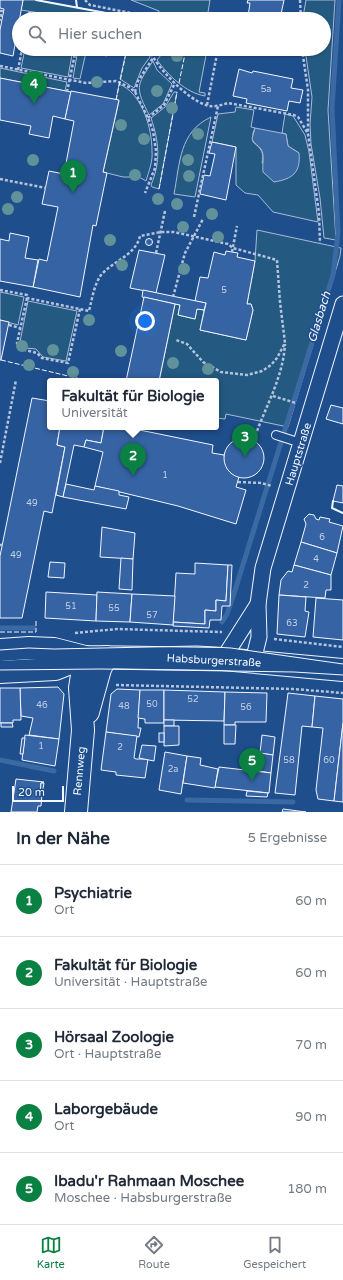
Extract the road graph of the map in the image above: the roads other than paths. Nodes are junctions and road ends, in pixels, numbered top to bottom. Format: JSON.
{"nodes":[{"id":1,"x":343,"y":304,"type":"edge"},
{"id":2,"x":280,"y":436,"type":"dead end"},
{"id":3,"x":301,"y":443,"type":"junction"},
{"id":4,"x":258,"y":604,"type":"junction"},
{"id":5,"x":0,"y":650,"type":"edge"},
{"id":6,"x":95,"y":657,"type":"junction"},
{"id":7,"x":223,"y":659,"type":"junction"},
{"id":8,"x":253,"y":661,"type":"junction"},
{"id":9,"x":343,"y":670,"type":"edge"},
{"id":10,"x":0,"y":672,"type":"edge"},
{"id":11,"x":83,"y":730,"type":"junction"},
{"id":12,"x":76,"y":812,"type":"edge"}],
"edges":[{"from":1,"to":3,"type":"street","name":"Hauptstraße"},
{"from":2,"to":3,"type":"lane"},
{"from":3,"to":4,"type":"street","name":"Hauptstraße"},
{"from":4,"to":7,"type":"street","name":"Hauptstraße"},
{"from":4,"to":8,"type":"street","name":"Hauptstraße"},
{"from":5,"to":6,"type":"main road","name":"Habsburgerstraße"},
{"from":6,"to":7,"type":"main road","name":"Habsburgerstraße"},
{"from":6,"to":10,"type":"main road","name":"Habsburgerstraße"},
{"from":6,"to":11,"type":"main road","name":"Rennweg"},
{"from":6,"to":11,"type":"main road","name":"Rennweg"},
{"from":7,"to":8,"type":"main road","name":"Habsburgerstraße"},
{"from":8,"to":9,"type":"main road","name":"Habsburgerstraße"},
{"from":11,"to":12,"type":"main road","name":"Rennweg"}]}
